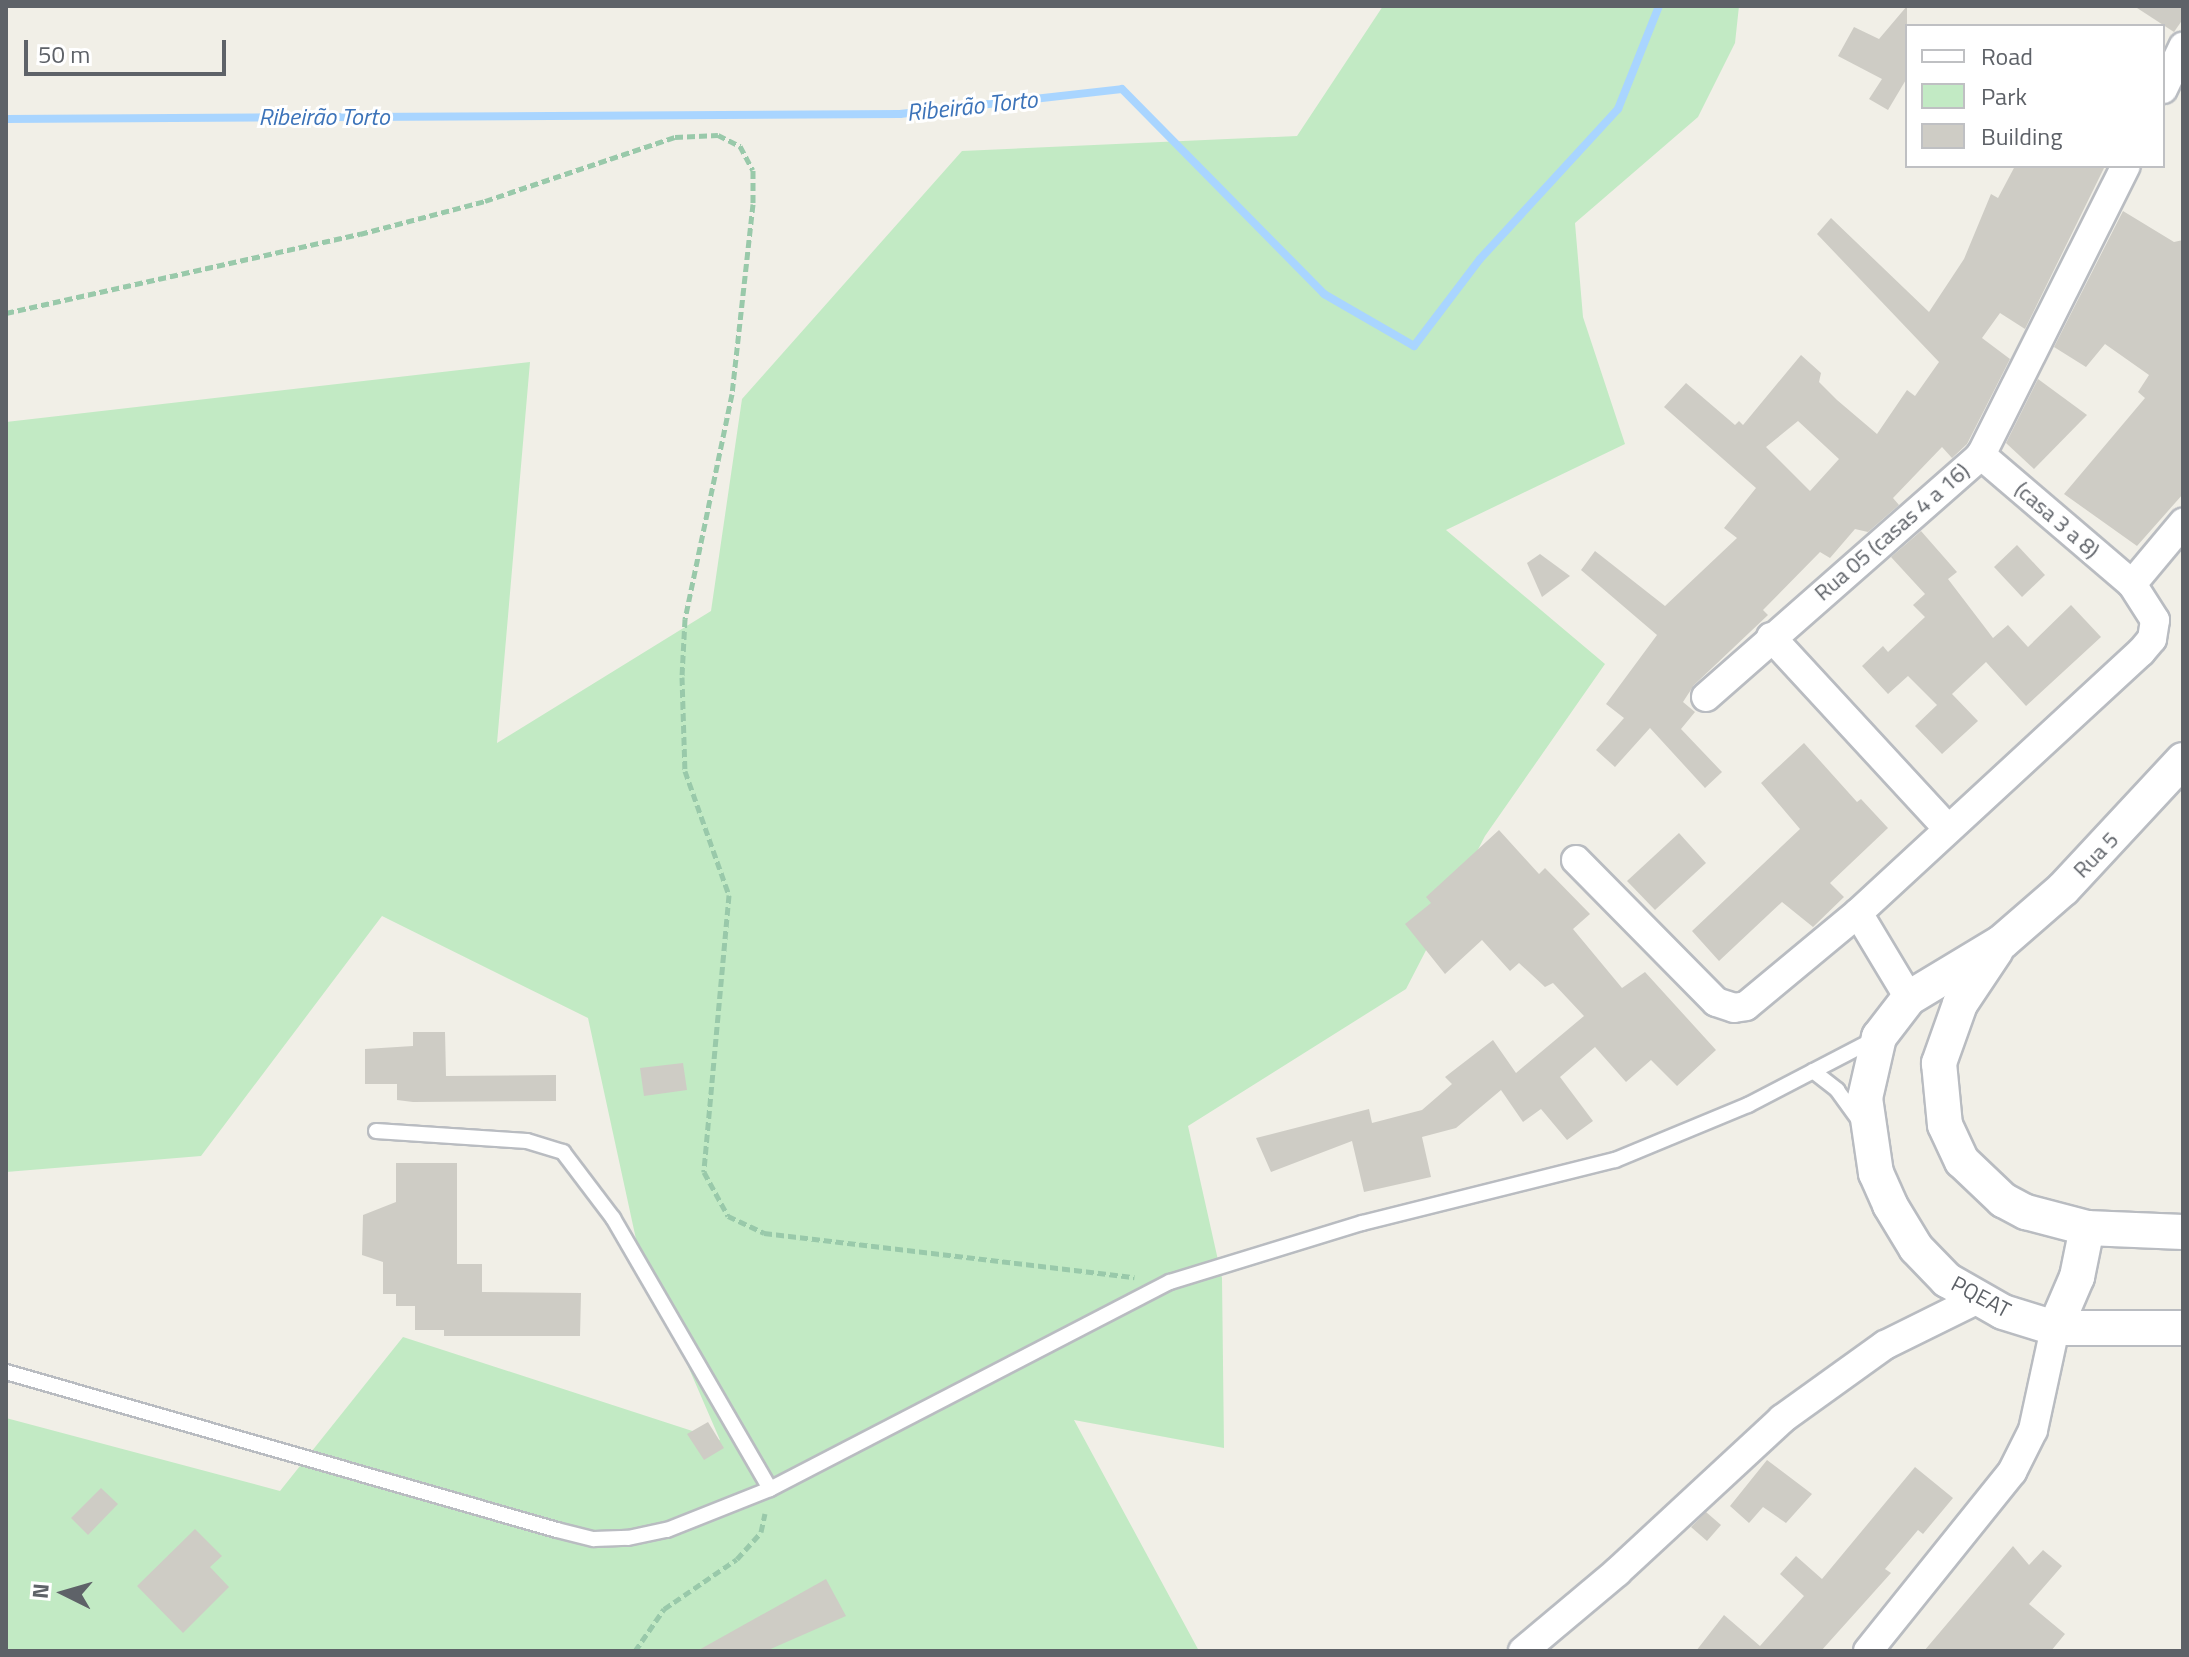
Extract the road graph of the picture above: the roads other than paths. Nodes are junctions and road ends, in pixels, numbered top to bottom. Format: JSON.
{"nodes":[{"id":1,"x":2183,"y":47,"type":"edge"},
{"id":2,"x":2165,"y":85,"type":"edge"},
{"id":3,"x":2125,"y":168,"type":"edge"},
{"id":4,"x":1981,"y":455,"type":"junction"},
{"id":5,"x":2183,"y":523,"type":"edge"},
{"id":6,"x":2132,"y":584,"type":"junction"},
{"id":7,"x":1771,"y":637,"type":"junction"},
{"id":8,"x":1706,"y":697,"type":"dead end"},
{"id":9,"x":2183,"y":760,"type":"edge"},
{"id":10,"x":1947,"y":828,"type":"junction"},
{"id":11,"x":1576,"y":860,"type":"dead end"},
{"id":12,"x":1858,"y":913,"type":"junction"},
{"id":13,"x":2002,"y":942,"type":"junction"},
{"id":14,"x":1909,"y":998,"type":"junction"},
{"id":15,"x":1945,"y":1036,"type":"junction"},
{"id":16,"x":1879,"y":1037,"type":"junction"},
{"id":17,"x":1813,"y":1071,"type":"junction"},
{"id":18,"x":376,"y":1131,"type":"dead end"},
{"id":19,"x":1868,"y":1134,"type":"junction"},
{"id":20,"x":2087,"y":1228,"type":"junction"},
{"id":21,"x":2183,"y":1232,"type":"edge"},
{"id":22,"x":1978,"y":1299,"type":"junction"},
{"id":23,"x":2055,"y":1328,"type":"junction"},
{"id":24,"x":2183,"y":1328,"type":"edge"},
{"id":25,"x":6,"y":1372,"type":"edge"},
{"id":26,"x":770,"y":1489,"type":"junction"},
{"id":27,"x":1523,"y":1651,"type":"edge"},
{"id":28,"x":1868,"y":1651,"type":"edge"}],
"edges":[{"from":1,"to":2,"type":"street"},
{"from":3,"to":4,"type":"street","name":"Rua 05 (casas 4 a 16)"},
{"from":4,"to":6,"type":"street","name":"(casa 3 a 8)"},
{"from":4,"to":7,"type":"street","name":"Rua 05 (casas 4 a 16)"},
{"from":5,"to":6,"type":"street"},
{"from":6,"to":10,"type":"street","name":"(casa 3 a 8)"},
{"from":7,"to":8,"type":"street","name":"Rua 05 (casas 4 a 16)"},
{"from":7,"to":10,"type":"street"},
{"from":9,"to":13,"type":"street","name":"Rua 5"},
{"from":10,"to":12,"type":"street","name":"(casa 3 a 8)"},
{"from":11,"to":12,"type":"street","name":"(casa 3 a 8)"},
{"from":12,"to":14,"type":"street"},
{"from":13,"to":14,"type":"street"},
{"from":13,"to":15,"type":"street"},
{"from":14,"to":15,"type":"street"},
{"from":14,"to":16,"type":"street"},
{"from":15,"to":20,"type":"street"},
{"from":16,"to":17,"type":"lane"},
{"from":16,"to":19,"type":"street","name":"PQEAT"},
{"from":17,"to":19,"type":"lane"},
{"from":17,"to":26,"type":"lane"},
{"from":18,"to":26,"type":"lane"},
{"from":19,"to":22,"type":"street","name":"PQEAT"},
{"from":20,"to":21,"type":"street"},
{"from":20,"to":23,"type":"street"},
{"from":22,"to":23,"type":"street","name":"PQEAT"},
{"from":22,"to":27,"type":"street"},
{"from":23,"to":24,"type":"street","name":"PQEAT"},
{"from":23,"to":28,"type":"street"},
{"from":25,"to":26,"type":"lane"}]}
